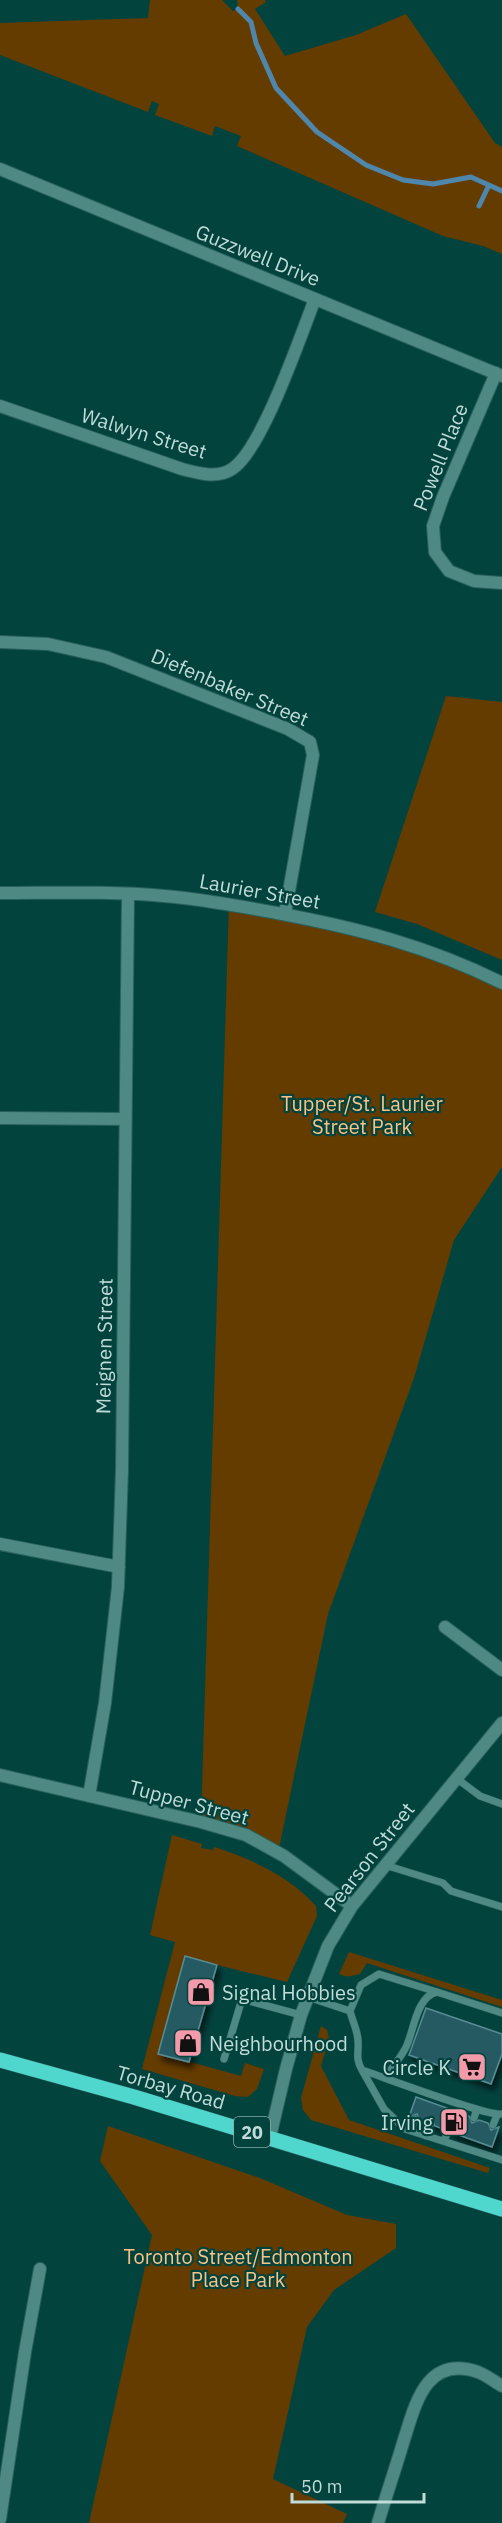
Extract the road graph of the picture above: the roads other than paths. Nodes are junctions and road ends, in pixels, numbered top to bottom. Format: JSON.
{"nodes":[{"id":1,"x":0,"y":169,"type":"edge"},
{"id":2,"x":315,"y":299,"type":"junction"},
{"id":3,"x":499,"y":374,"type":"edge"},
{"id":4,"x":0,"y":406,"type":"edge"},
{"id":5,"x":502,"y":583,"type":"edge"},
{"id":6,"x":0,"y":642,"type":"edge"},
{"id":7,"x":0,"y":893,"type":"edge"},
{"id":8,"x":128,"y":895,"type":"junction"},
{"id":9,"x":285,"y":914,"type":"junction"},
{"id":10,"x":502,"y":983,"type":"edge"},
{"id":11,"x":0,"y":1118,"type":"edge"},
{"id":12,"x":125,"y":1119,"type":"junction"},
{"id":13,"x":0,"y":1544,"type":"edge"},
{"id":14,"x":119,"y":1567,"type":"junction"},
{"id":15,"x":445,"y":1627,"type":"dead end"},
{"id":16,"x":502,"y":1670,"type":"edge"},
{"id":17,"x":502,"y":1723,"type":"edge"},
{"id":18,"x":0,"y":1775,"type":"edge"},
{"id":19,"x":456,"y":1778,"type":"junction"},
{"id":20,"x":89,"y":1796,"type":"junction"},
{"id":21,"x":502,"y":1804,"type":"edge"},
{"id":22,"x":385,"y":1865,"type":"junction"},
{"id":23,"x":351,"y":1906,"type":"junction"},
{"id":24,"x":502,"y":1907,"type":"edge"},
{"id":25,"x":437,"y":1992,"type":"junction"},
{"id":26,"x":308,"y":1997,"type":"junction"},
{"id":27,"x":350,"y":2010,"type":"junction"},
{"id":28,"x":502,"y":2013,"type":"edge"},
{"id":29,"x":301,"y":2015,"type":"junction"},
{"id":30,"x":224,"y":2059,"type":"dead end"},
{"id":31,"x":0,"y":2060,"type":"edge"},
{"id":32,"x":362,"y":2070,"type":"junction"},
{"id":33,"x":385,"y":2078,"type":"junction"},
{"id":34,"x":425,"y":2091,"type":"junction"},
{"id":35,"x":441,"y":2097,"type":"junction"},
{"id":36,"x":422,"y":2100,"type":"dead end"},
{"id":37,"x":459,"y":2103,"type":"junction"},
{"id":38,"x":438,"y":2105,"type":"dead end"},
{"id":39,"x":477,"y":2109,"type":"junction"},
{"id":40,"x":456,"y":2112,"type":"dead end"},
{"id":41,"x":499,"y":2114,"type":"edge"},
{"id":42,"x":474,"y":2118,"type":"dead end"},
{"id":43,"x":415,"y":2119,"type":"dead end"},
{"id":44,"x":430,"y":2125,"type":"dead end"},
{"id":45,"x":493,"y":2125,"type":"dead end"},
{"id":46,"x":411,"y":2131,"type":"junction"},
{"id":47,"x":448,"y":2131,"type":"dead end"},
{"id":48,"x":426,"y":2136,"type":"junction"},
{"id":49,"x":270,"y":2137,"type":"junction"},
{"id":50,"x":466,"y":2138,"type":"dead end"},
{"id":51,"x":444,"y":2141,"type":"junction"},
{"id":52,"x":485,"y":2144,"type":"dead end"},
{"id":53,"x":463,"y":2147,"type":"junction"},
{"id":54,"x":482,"y":2153,"type":"junction"},
{"id":55,"x":502,"y":2160,"type":"edge"},
{"id":56,"x":502,"y":2209,"type":"edge"},
{"id":57,"x":40,"y":2269,"type":"dead end"},
{"id":58,"x":502,"y":2386,"type":"edge"},
{"id":59,"x":0,"y":2519,"type":"edge"},
{"id":60,"x":378,"y":2523,"type":"edge"}],
"edges":[{"from":1,"to":2,"type":"street","name":"Guzzwell Drive"},
{"from":2,"to":3,"type":"street","name":"Guzzwell Drive"},
{"from":2,"to":4,"type":"street","name":"Walwyn Street"},
{"from":3,"to":5,"type":"street","name":"Powell Place"},
{"from":6,"to":9,"type":"street","name":"Diefenbaker Street"},
{"from":7,"to":8,"type":"street","name":"Laurier Street"},
{"from":8,"to":9,"type":"street","name":"Laurier Street"},
{"from":8,"to":12,"type":"street","name":"Meignen Street"},
{"from":9,"to":10,"type":"street","name":"Laurier Street"},
{"from":11,"to":12,"type":"street"},
{"from":12,"to":14,"type":"street","name":"Meignen Street"},
{"from":13,"to":14,"type":"street"},
{"from":14,"to":20,"type":"street","name":"Meignen Street"},
{"from":15,"to":16,"type":"street"},
{"from":17,"to":19,"type":"street","name":"Pearson Street"},
{"from":18,"to":20,"type":"street","name":"Tupper Street"},
{"from":19,"to":21,"type":"lane"},
{"from":19,"to":22,"type":"street","name":"Pearson Street"},
{"from":20,"to":23,"type":"street","name":"Tupper Street"},
{"from":22,"to":23,"type":"street","name":"Pearson Street"},
{"from":22,"to":24,"type":"lane"},
{"from":23,"to":26,"type":"street","name":"Pearson Street"},
{"from":25,"to":27,"type":"lane"},
{"from":25,"to":28,"type":"lane"},
{"from":25,"to":33,"type":"lane"},
{"from":26,"to":27,"type":"lane"},
{"from":26,"to":29,"type":"street","name":"Pearson Street"},
{"from":27,"to":32,"type":"lane"},
{"from":29,"to":30,"type":"lane"},
{"from":29,"to":49,"type":"street","name":"Pearson Street"},
{"from":31,"to":49,"type":"main road","name":"Torbay Road","number":"20"},
{"from":32,"to":33,"type":"lane"},
{"from":32,"to":46,"type":"lane"},
{"from":33,"to":34,"type":"lane"},
{"from":34,"to":35,"type":"lane"},
{"from":34,"to":36,"type":"lane"},
{"from":35,"to":37,"type":"lane"},
{"from":35,"to":38,"type":"lane"},
{"from":37,"to":39,"type":"lane"},
{"from":37,"to":40,"type":"lane"},
{"from":39,"to":41,"type":"lane"},
{"from":39,"to":42,"type":"lane"},
{"from":41,"to":45,"type":"lane"},
{"from":43,"to":46,"type":"lane"},
{"from":44,"to":48,"type":"lane"},
{"from":46,"to":48,"type":"lane"},
{"from":47,"to":51,"type":"lane"},
{"from":48,"to":51,"type":"lane"},
{"from":49,"to":56,"type":"main road","name":"Torbay Road","number":"20"},
{"from":50,"to":53,"type":"lane"},
{"from":51,"to":53,"type":"lane"},
{"from":52,"to":54,"type":"lane"},
{"from":53,"to":54,"type":"lane"},
{"from":54,"to":55,"type":"lane"},
{"from":57,"to":59,"type":"street"},
{"from":58,"to":60,"type":"street"}]}
